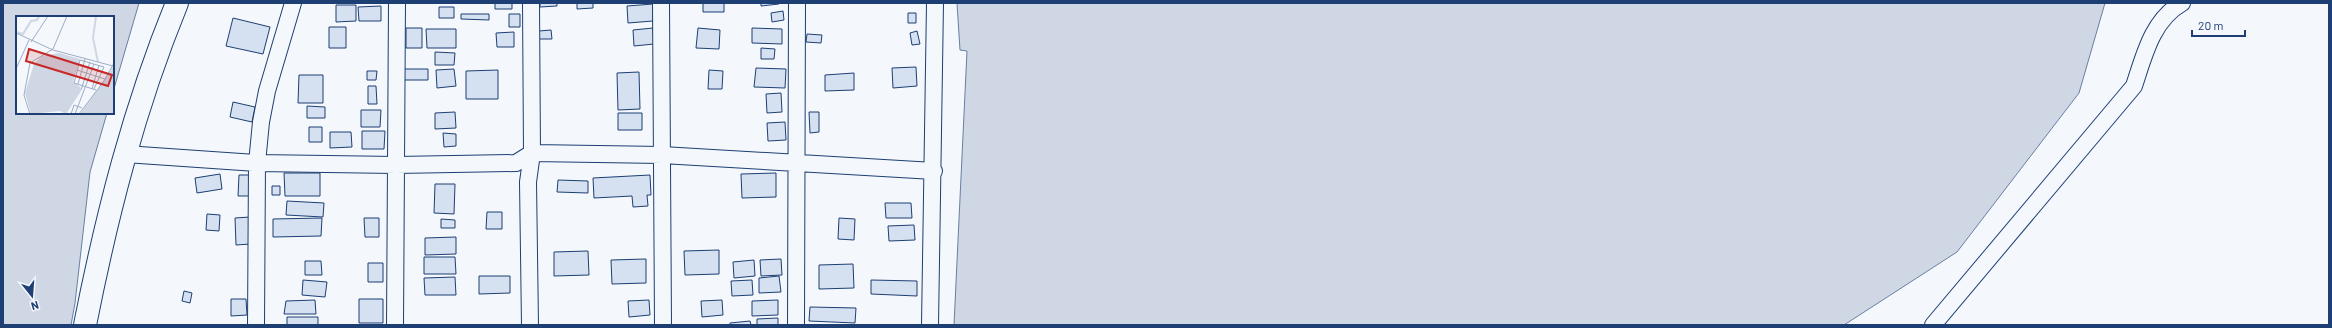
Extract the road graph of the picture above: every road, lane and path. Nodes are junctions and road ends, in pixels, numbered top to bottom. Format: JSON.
{"nodes":[{"id":1,"x":177,"y":3,"type":"edge"},
{"id":2,"x":293,"y":3,"type":"edge"},
{"id":3,"x":397,"y":3,"type":"edge"},
{"id":4,"x":531,"y":3,"type":"edge"},
{"id":5,"x":661,"y":3,"type":"edge"},
{"id":6,"x":797,"y":3,"type":"edge"},
{"id":7,"x":935,"y":3,"type":"edge"},
{"id":8,"x":2182,"y":3,"type":"edge"},
{"id":9,"x":532,"y":153,"type":"junction"},
{"id":10,"x":125,"y":154,"type":"junction"},
{"id":11,"x":662,"y":155,"type":"junction"},
{"id":12,"x":257,"y":163,"type":"junction"},
{"id":13,"x":798,"y":164,"type":"junction"},
{"id":14,"x":396,"y":165,"type":"junction"},
{"id":15,"x":934,"y":171,"type":"junction"},
{"id":16,"x":85,"y":325,"type":"edge"},
{"id":17,"x":256,"y":325,"type":"edge"},
{"id":18,"x":395,"y":325,"type":"edge"},
{"id":19,"x":530,"y":325,"type":"edge"},
{"id":20,"x":663,"y":325,"type":"edge"},
{"id":21,"x":796,"y":325,"type":"edge"},
{"id":22,"x":930,"y":325,"type":"edge"},
{"id":23,"x":1933,"y":325,"type":"edge"}],
"edges":[{"from":1,"to":10,"type":"main road"},
{"from":2,"to":12,"type":"street"},
{"from":3,"to":14,"type":"street"},
{"from":4,"to":9,"type":"street"},
{"from":5,"to":11,"type":"street"},
{"from":6,"to":13,"type":"street"},
{"from":7,"to":15,"type":"street"},
{"from":8,"to":23,"type":"street"},
{"from":9,"to":11,"type":"street"},
{"from":9,"to":14,"type":"street"},
{"from":9,"to":19,"type":"street"},
{"from":10,"to":12,"type":"street"},
{"from":10,"to":16,"type":"main road"},
{"from":11,"to":13,"type":"street"},
{"from":11,"to":20,"type":"street"},
{"from":12,"to":14,"type":"street"},
{"from":12,"to":17,"type":"street"},
{"from":13,"to":15,"type":"street"},
{"from":13,"to":21,"type":"street"},
{"from":14,"to":18,"type":"street"},
{"from":15,"to":22,"type":"street"}]}
